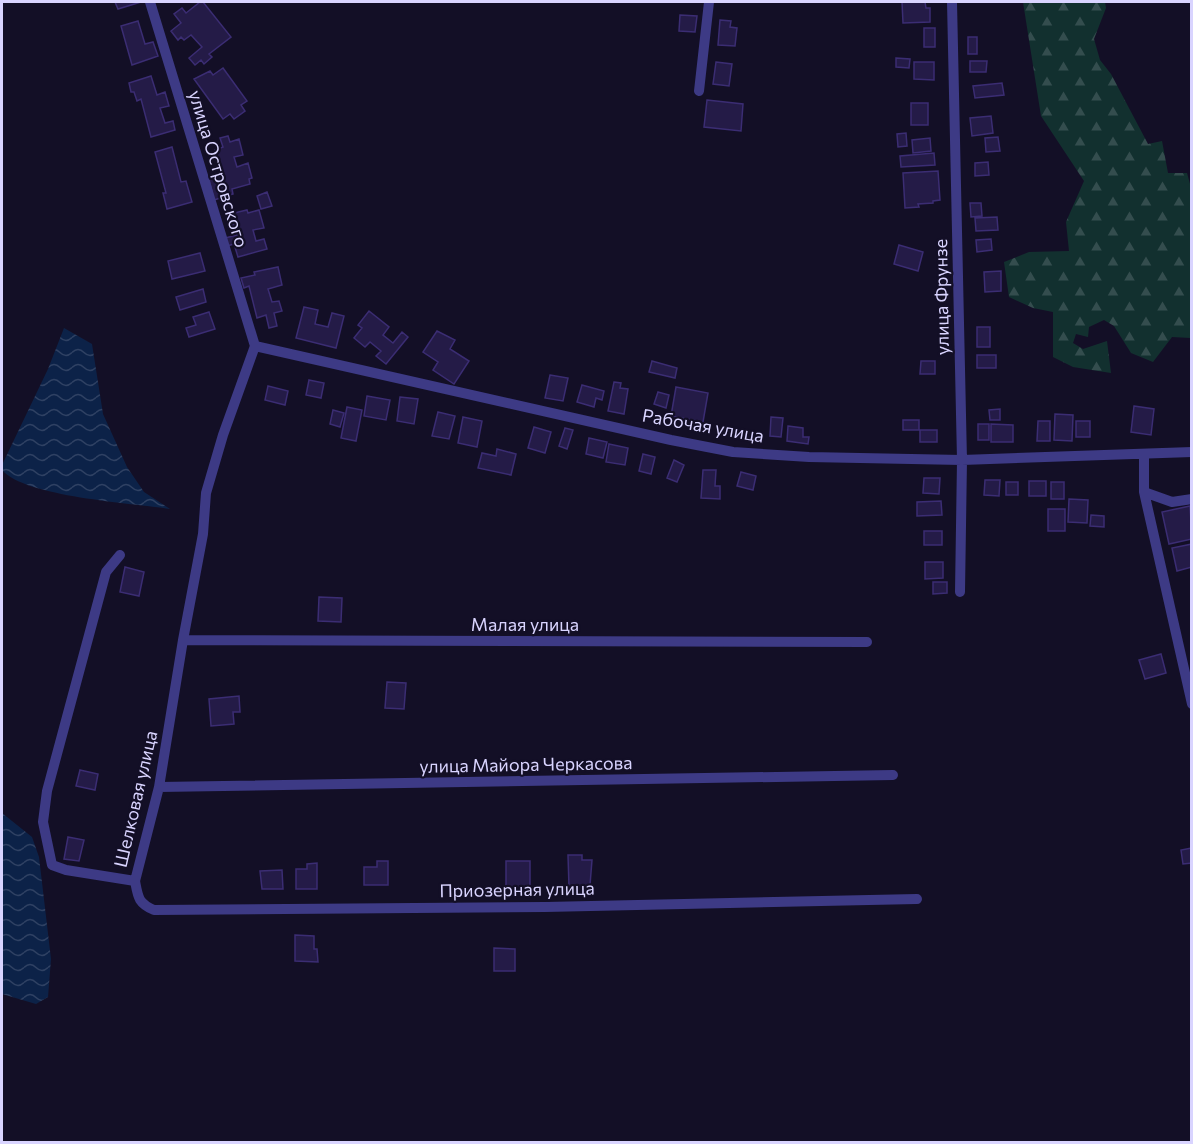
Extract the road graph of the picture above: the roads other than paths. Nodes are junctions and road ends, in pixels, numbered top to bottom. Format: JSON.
{"nodes":[{"id":1,"x":150,"y":2,"type":"edge"},
{"id":2,"x":709,"y":2,"type":"edge"},
{"id":3,"x":952,"y":2,"type":"edge"},
{"id":4,"x":699,"y":91,"type":"dead end"},
{"id":5,"x":255,"y":346,"type":"junction"},
{"id":6,"x":1191,"y":452,"type":"edge"},
{"id":7,"x":1144,"y":455,"type":"junction"},
{"id":8,"x":962,"y":460,"type":"junction"},
{"id":9,"x":1144,"y":492,"type":"junction"},
{"id":10,"x":1191,"y":499,"type":"edge"},
{"id":11,"x":120,"y":555,"type":"dead end"},
{"id":12,"x":960,"y":592,"type":"dead end"},
{"id":13,"x":183,"y":640,"type":"junction"},
{"id":14,"x":867,"y":642,"type":"dead end"},
{"id":15,"x":1191,"y":704,"type":"edge"},
{"id":16,"x":893,"y":775,"type":"dead end"},
{"id":17,"x":159,"y":788,"type":"junction"},
{"id":18,"x":135,"y":881,"type":"junction"},
{"id":19,"x":917,"y":899,"type":"dead end"}],
"edges":[{"from":1,"to":5,"type":"street","name":"улица Островского"},
{"from":2,"to":4,"type":"street"},
{"from":3,"to":8,"type":"street","name":"улица Фрунзе"},
{"from":5,"to":8,"type":"street","name":"Рабочая улица"},
{"from":5,"to":13,"type":"street","name":"Шелковая улица"},
{"from":6,"to":7,"type":"street","name":"Рабочая улица"},
{"from":7,"to":8,"type":"street","name":"Рабочая улица"},
{"from":7,"to":9,"type":"street"},
{"from":8,"to":12,"type":"street","name":"улица Фрунзе"},
{"from":9,"to":10,"type":"street"},
{"from":9,"to":15,"type":"street"},
{"from":11,"to":18,"type":"street","name":"Шелковая улица"},
{"from":13,"to":14,"type":"street","name":"Малая улица"},
{"from":13,"to":17,"type":"street","name":"Шелковая улица"},
{"from":16,"to":17,"type":"street","name":"улица Майора Черкасова"},
{"from":17,"to":18,"type":"street","name":"Шелковая улица"},
{"from":18,"to":19,"type":"street","name":"Приозерная улица"}]}
